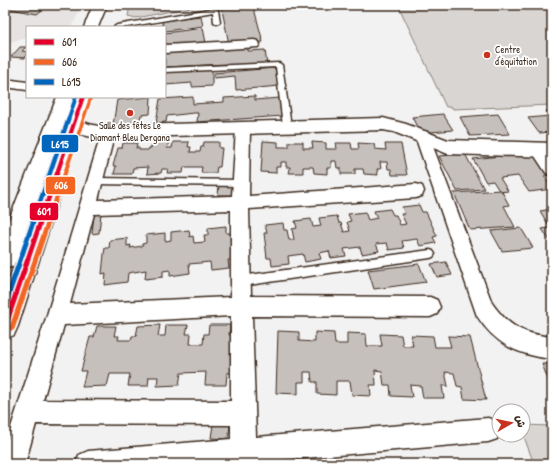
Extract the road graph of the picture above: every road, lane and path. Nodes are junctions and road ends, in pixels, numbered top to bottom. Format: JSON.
{"nodes":[{"id":1,"x":100,"y":5,"type":"edge"},
{"id":2,"x":114,"y":5,"type":"edge"},
{"id":3,"x":217,"y":22,"type":"dead end"},
{"id":4,"x":92,"y":26,"type":"edge"},
{"id":5,"x":106,"y":26,"type":"edge"},
{"id":6,"x":123,"y":26,"type":"edge"},
{"id":7,"x":254,"y":44,"type":"dead end"},
{"id":8,"x":166,"y":49,"type":"edge"},
{"id":9,"x":166,"y":70,"type":"edge"},
{"id":10,"x":5,"y":83,"type":"edge"},
{"id":11,"x":25,"y":85,"type":"edge"},
{"id":12,"x":81,"y":98,"type":"edge"},
{"id":13,"x":64,"y":107,"type":"edge"},
{"id":14,"x":287,"y":126,"type":"junction"},
{"id":15,"x":243,"y":128,"type":"junction"},
{"id":16,"x":103,"y":132,"type":"junction"},
{"id":17,"x":422,"y":136,"type":"junction"},
{"id":18,"x":67,"y":144,"type":"junction"},
{"id":19,"x":548,"y":147,"type":"edge"},
{"id":20,"x":552,"y":169,"type":"edge"},
{"id":21,"x":95,"y":181,"type":"junction"},
{"id":22,"x":240,"y":182,"type":"junction"},
{"id":23,"x":416,"y":191,"type":"dead end"},
{"id":24,"x":240,"y":203,"type":"junction"},
{"id":25,"x":88,"y":207,"type":"junction"},
{"id":26,"x":430,"y":254,"type":"dead end"},
{"id":27,"x":5,"y":259,"type":"edge"},
{"id":28,"x":242,"y":281,"type":"junction"},
{"id":29,"x":242,"y":306,"type":"junction"},
{"id":30,"x":430,"y":307,"type":"dead end"},
{"id":31,"x":56,"y":315,"type":"junction"},
{"id":32,"x":5,"y":326,"type":"edge"},
{"id":33,"x":552,"y":348,"type":"edge"},
{"id":34,"x":27,"y":412,"type":"junction"},
{"id":35,"x":242,"y":413,"type":"junction"},
{"id":36,"x":488,"y":430,"type":"dead end"},
{"id":37,"x":244,"y":458,"type":"edge"},
{"id":38,"x":12,"y":464,"type":"edge"},
{"id":39,"x":88,"y":464,"type":"edge"}],
"edges":[{"from":1,"to":4,"type":"main road"},
{"from":2,"to":5,"type":"main road"},
{"from":3,"to":6,"type":"lane"},
{"from":7,"to":8,"type":"street"},
{"from":9,"to":14,"type":"lane"},
{"from":10,"to":11,"type":"street"},
{"from":12,"to":13,"type":"main road"},
{"from":13,"to":16,"type":"main road"},
{"from":13,"to":18,"type":"main road"},
{"from":13,"to":27,"type":"main road"},
{"from":14,"to":15,"type":"main road"},
{"from":14,"to":17,"type":"main road"},
{"from":15,"to":16,"type":"main road"},
{"from":15,"to":22,"type":"street"},
{"from":16,"to":18,"type":"main road"},
{"from":16,"to":21,"type":"street"},
{"from":17,"to":19,"type":"main road"},
{"from":17,"to":33,"type":"street"},
{"from":18,"to":32,"type":"main road"},
{"from":19,"to":20,"type":"street"},
{"from":21,"to":22,"type":"lane"},
{"from":21,"to":25,"type":"street"},
{"from":22,"to":24,"type":"street"},
{"from":23,"to":24,"type":"street"},
{"from":24,"to":25,"type":"street"},
{"from":24,"to":28,"type":"street"},
{"from":25,"to":31,"type":"street"},
{"from":26,"to":28,"type":"lane"},
{"from":28,"to":29,"type":"street"},
{"from":29,"to":30,"type":"street"},
{"from":29,"to":31,"type":"street"},
{"from":29,"to":35,"type":"street"},
{"from":31,"to":34,"type":"street"},
{"from":34,"to":35,"type":"street"},
{"from":34,"to":38,"type":"street"},
{"from":35,"to":37,"type":"street"},
{"from":36,"to":37,"type":"street"},
{"from":37,"to":39,"type":"street"}]}
